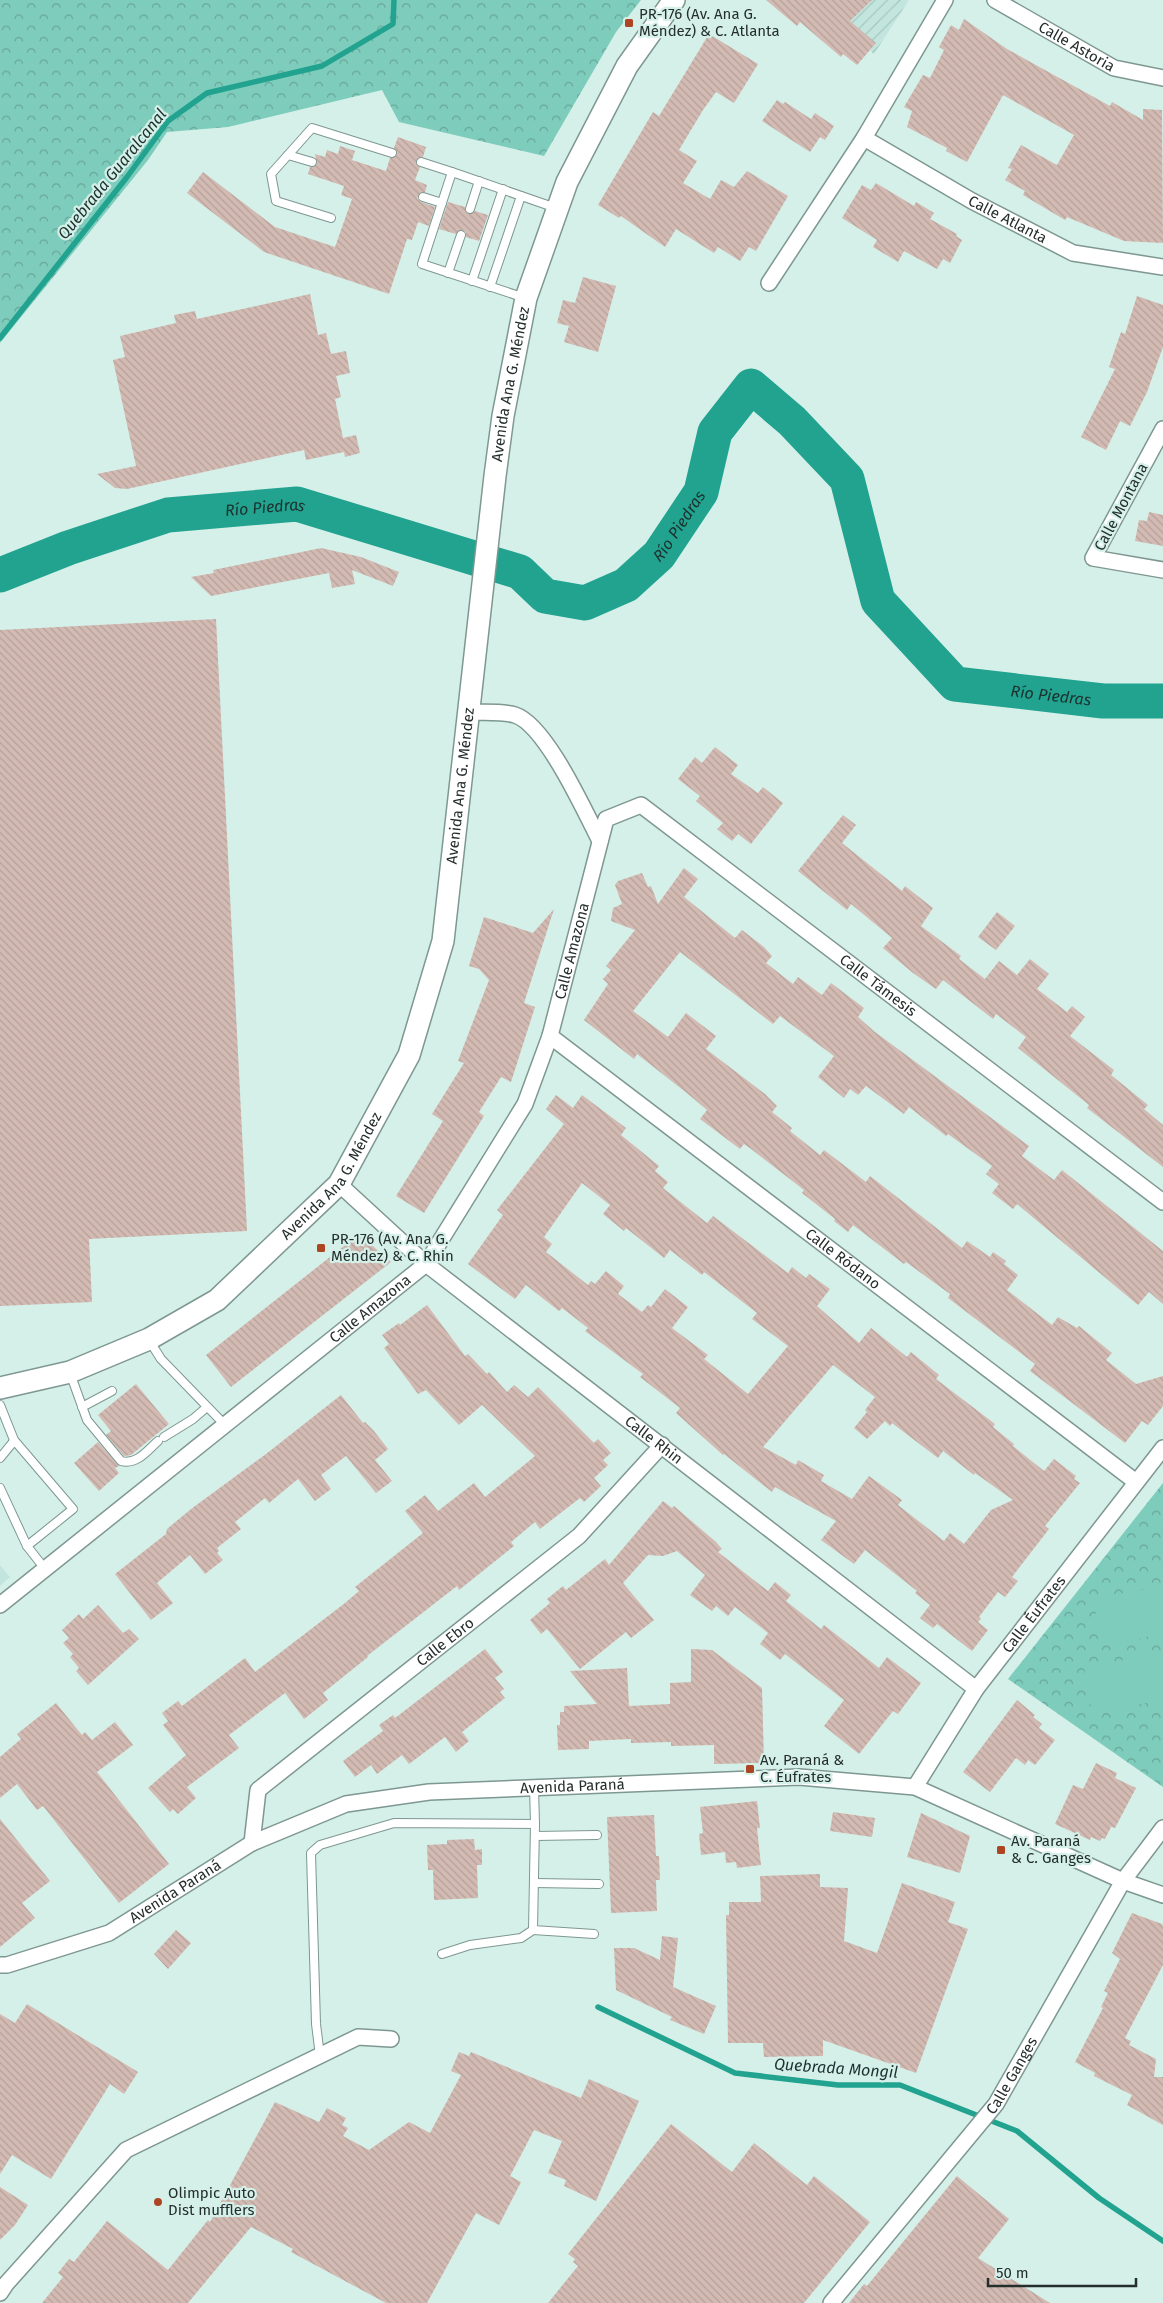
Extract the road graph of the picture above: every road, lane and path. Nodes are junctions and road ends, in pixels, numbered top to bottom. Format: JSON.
{"nodes":[{"id":1,"x":674,"y":0,"type":"edge"},
{"id":2,"x":945,"y":0,"type":"edge"},
{"id":3,"x":995,"y":0,"type":"edge"},
{"id":4,"x":1163,"y":78,"type":"edge"},
{"id":5,"x":864,"y":138,"type":"junction"},
{"id":6,"x":392,"y":153,"type":"dead end"},
{"id":7,"x":288,"y":155,"type":"junction"},
{"id":8,"x":312,"y":162,"type":"dead end"},
{"id":9,"x":421,"y":162,"type":"dead end"},
{"id":10,"x":452,"y":172,"type":"junction"},
{"id":11,"x":479,"y":181,"type":"junction"},
{"id":12,"x":503,"y":189,"type":"junction"},
{"id":13,"x":521,"y":196,"type":"junction"},
{"id":14,"x":423,"y":197,"type":"dead end"},
{"id":15,"x":442,"y":203,"type":"junction"},
{"id":16,"x":558,"y":208,"type":"junction"},
{"id":17,"x":470,"y":209,"type":"dead end"},
{"id":18,"x":331,"y":218,"type":"dead end"},
{"id":19,"x":461,"y":235,"type":"dead end"},
{"id":20,"x":1163,"y":267,"type":"edge"},
{"id":21,"x":448,"y":273,"type":"junction"},
{"id":22,"x":472,"y":281,"type":"junction"},
{"id":23,"x":768,"y":283,"type":"dead end"},
{"id":24,"x":490,"y":286,"type":"junction"},
{"id":25,"x":526,"y":298,"type":"junction"},
{"id":26,"x":1163,"y":429,"type":"edge"},
{"id":27,"x":1163,"y":570,"type":"edge"},
{"id":28,"x":469,"y":712,"type":"junction"},
{"id":29,"x":600,"y":842,"type":"junction"},
{"id":30,"x":550,"y":1036,"type":"junction"},
{"id":31,"x":339,"y":1184,"type":"junction"},
{"id":32,"x":1163,"y":1202,"type":"edge"},
{"id":33,"x":426,"y":1264,"type":"junction"},
{"id":34,"x":149,"y":1339,"type":"junction"},
{"id":35,"x":70,"y":1372,"type":"junction"},
{"id":36,"x":0,"y":1388,"type":"edge"},
{"id":37,"x":112,"y":1391,"type":"dead end"},
{"id":38,"x":0,"y":1405,"type":"edge"},
{"id":39,"x":82,"y":1407,"type":"junction"},
{"id":40,"x":207,"y":1407,"type":"junction"},
{"id":41,"x":226,"y":1426,"type":"junction"},
{"id":42,"x":14,"y":1441,"type":"junction"},
{"id":43,"x":662,"y":1445,"type":"junction"},
{"id":44,"x":1163,"y":1448,"type":"edge"},
{"id":45,"x":0,"y":1458,"type":"edge"},
{"id":46,"x":1136,"y":1482,"type":"junction"},
{"id":47,"x":0,"y":1488,"type":"edge"},
{"id":48,"x":27,"y":1546,"type":"junction"},
{"id":49,"x":45,"y":1569,"type":"junction"},
{"id":50,"x":0,"y":1605,"type":"edge"},
{"id":51,"x":976,"y":1689,"type":"junction"},
{"id":52,"x":915,"y":1787,"type":"junction"},
{"id":53,"x":534,"y":1788,"type":"junction"},
{"id":54,"x":535,"y":1824,"type":"junction"},
{"id":55,"x":1163,"y":1828,"type":"edge"},
{"id":56,"x":597,"y":1835,"type":"dead end"},
{"id":57,"x":535,"y":1836,"type":"junction"},
{"id":58,"x":252,"y":1843,"type":"junction"},
{"id":59,"x":1123,"y":1881,"type":"junction"},
{"id":60,"x":534,"y":1883,"type":"junction"},
{"id":61,"x":599,"y":1884,"type":"dead end"},
{"id":62,"x":1163,"y":1895,"type":"edge"},
{"id":63,"x":533,"y":1930,"type":"junction"},
{"id":64,"x":594,"y":1934,"type":"dead end"},
{"id":65,"x":442,"y":1954,"type":"dead end"},
{"id":66,"x":0,"y":1965,"type":"edge"},
{"id":67,"x":391,"y":2039,"type":"dead end"},
{"id":68,"x":320,"y":2056,"type":"junction"},
{"id":69,"x":0,"y":2293,"type":"edge"},
{"id":70,"x":831,"y":2303,"type":"edge"}],
"edges":[{"from":1,"to":16,"type":"main road","name":"Avenida Ana G. Méndez"},
{"from":2,"to":5,"type":"street"},
{"from":3,"to":4,"type":"street","name":"Calle Astoria"},
{"from":5,"to":20,"type":"street","name":"Calle Atlanta"},
{"from":5,"to":23,"type":"street"},
{"from":6,"to":7,"type":"lane"},
{"from":7,"to":8,"type":"lane"},
{"from":7,"to":18,"type":"lane"},
{"from":9,"to":10,"type":"lane"},
{"from":10,"to":11,"type":"lane"},
{"from":10,"to":15,"type":"lane"},
{"from":11,"to":12,"type":"lane"},
{"from":11,"to":17,"type":"lane"},
{"from":12,"to":13,"type":"lane"},
{"from":12,"to":22,"type":"lane"},
{"from":13,"to":16,"type":"lane"},
{"from":13,"to":24,"type":"lane"},
{"from":14,"to":15,"type":"lane"},
{"from":15,"to":21,"type":"lane"},
{"from":16,"to":25,"type":"main road","name":"Avenida Ana G. Méndez"},
{"from":19,"to":21,"type":"lane"},
{"from":21,"to":22,"type":"lane"},
{"from":22,"to":24,"type":"lane"},
{"from":24,"to":25,"type":"lane"},
{"from":25,"to":28,"type":"main road","name":"Avenida Ana G. Méndez"},
{"from":26,"to":27,"type":"street","name":"Calle Montana"},
{"from":28,"to":29,"type":"street"},
{"from":28,"to":31,"type":"main road","name":"Avenida Ana G. Méndez"},
{"from":29,"to":30,"type":"street","name":"Calle Amazona"},
{"from":29,"to":32,"type":"street","name":"Calle Támesis"},
{"from":30,"to":33,"type":"street","name":"Calle Amazona"},
{"from":30,"to":46,"type":"street","name":"Calle Ródano"},
{"from":31,"to":33,"type":"street","name":"Calle Rhin"},
{"from":31,"to":34,"type":"main road","name":"Avenida Ana G. Méndez"},
{"from":33,"to":41,"type":"street","name":"Calle Amazona"},
{"from":33,"to":43,"type":"street","name":"Calle Rhin"},
{"from":34,"to":35,"type":"main road","name":"Avenida Ana G. Méndez"},
{"from":34,"to":40,"type":"lane"},
{"from":35,"to":36,"type":"main road","name":"Avenida Ana G. Méndez"},
{"from":35,"to":39,"type":"lane"},
{"from":37,"to":39,"type":"lane"},
{"from":38,"to":42,"type":"lane"},
{"from":39,"to":40,"type":"lane"},
{"from":40,"to":41,"type":"lane"},
{"from":41,"to":49,"type":"street","name":"Calle Amazona"},
{"from":42,"to":45,"type":"lane"},
{"from":42,"to":48,"type":"lane"},
{"from":43,"to":51,"type":"street","name":"Calle Rhin"},
{"from":43,"to":58,"type":"street","name":"Calle Ebro"},
{"from":44,"to":46,"type":"street","name":"Calle Éufrates"},
{"from":46,"to":51,"type":"street","name":"Calle Éufrates"},
{"from":47,"to":48,"type":"lane"},
{"from":48,"to":49,"type":"lane"},
{"from":49,"to":50,"type":"street","name":"Calle Amazona"},
{"from":51,"to":52,"type":"street","name":"Calle Éufrates"},
{"from":52,"to":53,"type":"street","name":"Avenida Paraná"},
{"from":52,"to":59,"type":"street","name":"Avenida Paraná"},
{"from":53,"to":54,"type":"lane"},
{"from":53,"to":58,"type":"street","name":"Avenida Paraná"},
{"from":54,"to":57,"type":"lane"},
{"from":54,"to":68,"type":"lane"},
{"from":55,"to":59,"type":"street","name":"Calle Ganges"},
{"from":56,"to":57,"type":"lane"},
{"from":57,"to":60,"type":"lane"},
{"from":58,"to":66,"type":"street","name":"Avenida Paraná"},
{"from":59,"to":62,"type":"street","name":"Avenida Paraná"},
{"from":59,"to":70,"type":"street","name":"Calle Ganges"},
{"from":60,"to":61,"type":"lane"},
{"from":60,"to":63,"type":"lane"},
{"from":63,"to":64,"type":"lane"},
{"from":63,"to":65,"type":"lane"},
{"from":67,"to":68,"type":"street"},
{"from":68,"to":69,"type":"street"}]}
